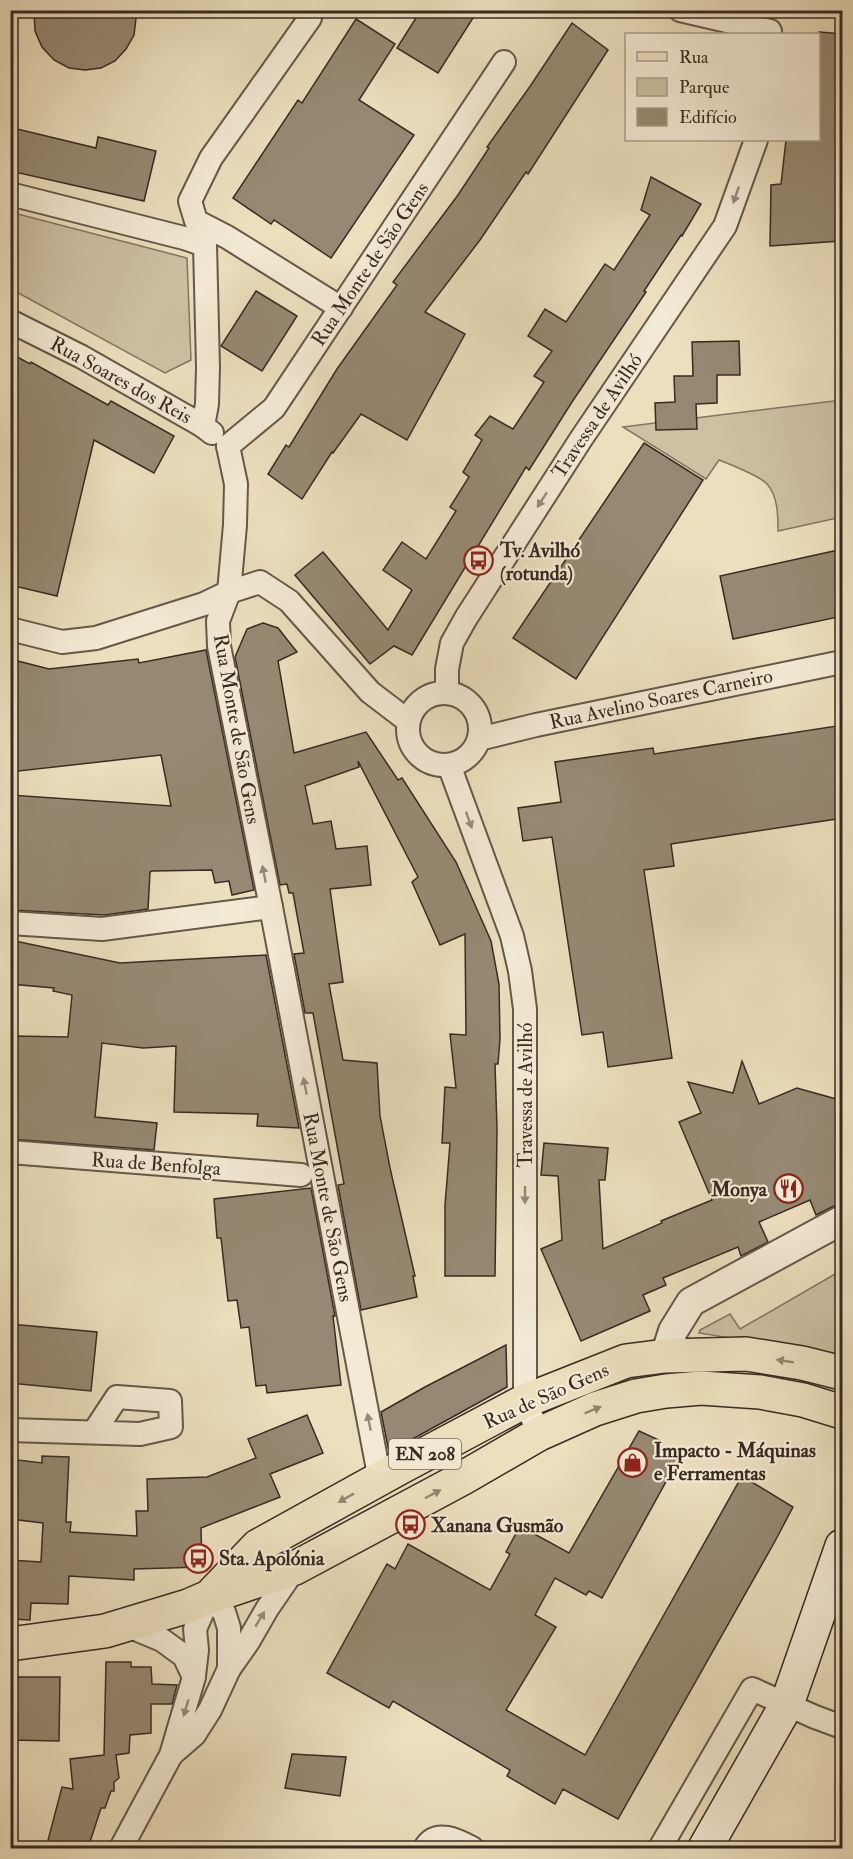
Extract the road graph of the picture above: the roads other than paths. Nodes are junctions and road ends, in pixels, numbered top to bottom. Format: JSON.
{"nodes":[{"id":1,"x":680,"y":10,"type":"edge"},
{"id":2,"x":310,"y":18,"type":"dead end"},
{"id":3,"x":771,"y":25,"type":"edge"},
{"id":4,"x":504,"y":62,"type":"dead end"},
{"id":5,"x":756,"y":141,"type":"edge"},
{"id":6,"x":10,"y":194,"type":"edge"},
{"id":7,"x":227,"y":237,"type":"junction"},
{"id":8,"x":206,"y":245,"type":"junction"},
{"id":9,"x":341,"y":308,"type":"junction"},
{"id":10,"x":10,"y":321,"type":"edge"},
{"id":11,"x":202,"y":426,"type":"junction"},
{"id":12,"x":228,"y":446,"type":"junction"},
{"id":13,"x":229,"y":592,"type":"junction"},
{"id":14,"x":10,"y":629,"type":"edge"},
{"id":15,"x":843,"y":662,"type":"edge"},
{"id":16,"x":447,"y":693,"type":"junction"},
{"id":17,"x":408,"y":721,"type":"junction"},
{"id":18,"x":479,"y":739,"type":"junction"},
{"id":19,"x":449,"y":765,"type":"junction"},
{"id":20,"x":271,"y":907,"type":"junction"},
{"id":21,"x":10,"y":923,"type":"edge"},
{"id":22,"x":10,"y":1152,"type":"edge"},
{"id":23,"x":301,"y":1175,"type":"dead end"},
{"id":24,"x":843,"y":1220,"type":"edge"},
{"id":25,"x":665,"y":1356,"type":"junction"},
{"id":26,"x":843,"y":1373,"type":"edge"},
{"id":27,"x":525,"y":1401,"type":"junction"},
{"id":28,"x":843,"y":1412,"type":"edge"},
{"id":29,"x":10,"y":1430,"type":"edge"},
{"id":30,"x":94,"y":1432,"type":"dead end"},
{"id":31,"x":539,"y":1434,"type":"junction"},
{"id":32,"x":380,"y":1480,"type":"junction"},
{"id":33,"x":843,"y":1546,"type":"edge"},
{"id":34,"x":295,"y":1568,"type":"junction"},
{"id":35,"x":208,"y":1597,"type":"junction"},
{"id":36,"x":126,"y":1625,"type":"junction"},
{"id":37,"x":10,"y":1644,"type":"edge"},
{"id":38,"x":229,"y":1669,"type":"junction"},
{"id":39,"x":194,"y":1677,"type":"junction"},
{"id":40,"x":787,"y":1704,"type":"junction"},
{"id":41,"x":843,"y":1726,"type":"edge"},
{"id":42,"x":171,"y":1755,"type":"junction"},
{"id":43,"x":121,"y":1848,"type":"edge"},
{"id":44,"x":425,"y":1848,"type":"edge"},
{"id":45,"x":472,"y":1848,"type":"edge"},
{"id":46,"x":660,"y":1848,"type":"edge"},
{"id":47,"x":705,"y":1848,"type":"edge"}],
"edges":[{"from":1,"to":3,"type":"street"},
{"from":2,"to":7,"type":"street"},
{"from":4,"to":9,"type":"street","name":"Rua Monte de São Gens"},
{"from":5,"to":16,"type":"street","name":"Travessa de Avilhó","one_way":true},
{"from":6,"to":8,"type":"street"},
{"from":7,"to":8,"type":"street"},
{"from":7,"to":9,"type":"street"},
{"from":8,"to":11,"type":"street"},
{"from":9,"to":12,"type":"street","name":"Rua Monte de São Gens"},
{"from":10,"to":11,"type":"street","name":"Rua Soares dos Reis"},
{"from":11,"to":12,"type":"street","name":"Rua Soares dos Reis"},
{"from":12,"to":13,"type":"street","name":"Rua Monte de São Gens"},
{"from":13,"to":14,"type":"street"},
{"from":13,"to":17,"type":"street"},
{"from":20,"to":13,"type":"street","name":"Rua Monte de São Gens","one_way":true},
{"from":15,"to":18,"type":"street","name":"Rua Avelino Soares Carneiro"},
{"from":16,"to":17,"type":"street"},
{"from":16,"to":18,"type":"street"},
{"from":17,"to":19,"type":"street"},
{"from":18,"to":19,"type":"street"},
{"from":19,"to":27,"type":"street","name":"Travessa de Avilhó","one_way":true},
{"from":20,"to":21,"type":"street"},
{"from":32,"to":20,"type":"street","name":"Rua Monte de São Gens","one_way":true},
{"from":22,"to":23,"type":"street","name":"Rua de Benfolga"},
{"from":24,"to":25,"type":"street"},
{"from":26,"to":25,"type":"main road","number":"EN 208","one_way":true},
{"from":25,"to":27,"type":"main road","name":"Rua de São Gens","number":"EN 208"},
{"from":27,"to":31,"type":"street","name":"Travessa de Avilhó"},
{"from":27,"to":32,"type":"main road","name":"Rua de São Gens","number":"EN 208"},
{"from":31,"to":28,"type":"main road","name":"Rua de São Gens","number":"EN 208","one_way":true},
{"from":29,"to":30,"type":"street"},
{"from":34,"to":31,"type":"main road","name":"Rua de São Gens","number":"EN 208","one_way":true},
{"from":32,"to":35,"type":"main road","name":"Rua de São Gens","number":"EN 208","one_way":true},
{"from":33,"to":40,"type":"main road"},
{"from":34,"to":35,"type":"main road","name":"Rua de São Gens","number":"EN 208"},
{"from":38,"to":34,"type":"street","one_way":true},
{"from":35,"to":36,"type":"main road","name":"Rua de São Gens","number":"EN 208"},
{"from":35,"to":38,"type":"street"},
{"from":35,"to":39,"type":"street"},
{"from":36,"to":37,"type":"main road","name":"Rua de São Gens","number":"EN 208"},
{"from":36,"to":39,"type":"street"},
{"from":38,"to":42,"type":"street"},
{"from":39,"to":42,"type":"street","one_way":true},
{"from":40,"to":41,"type":"street"},
{"from":40,"to":46,"type":"street"},
{"from":40,"to":47,"type":"main road"},
{"from":42,"to":43,"type":"street"},
{"from":44,"to":45,"type":"street"}]}
